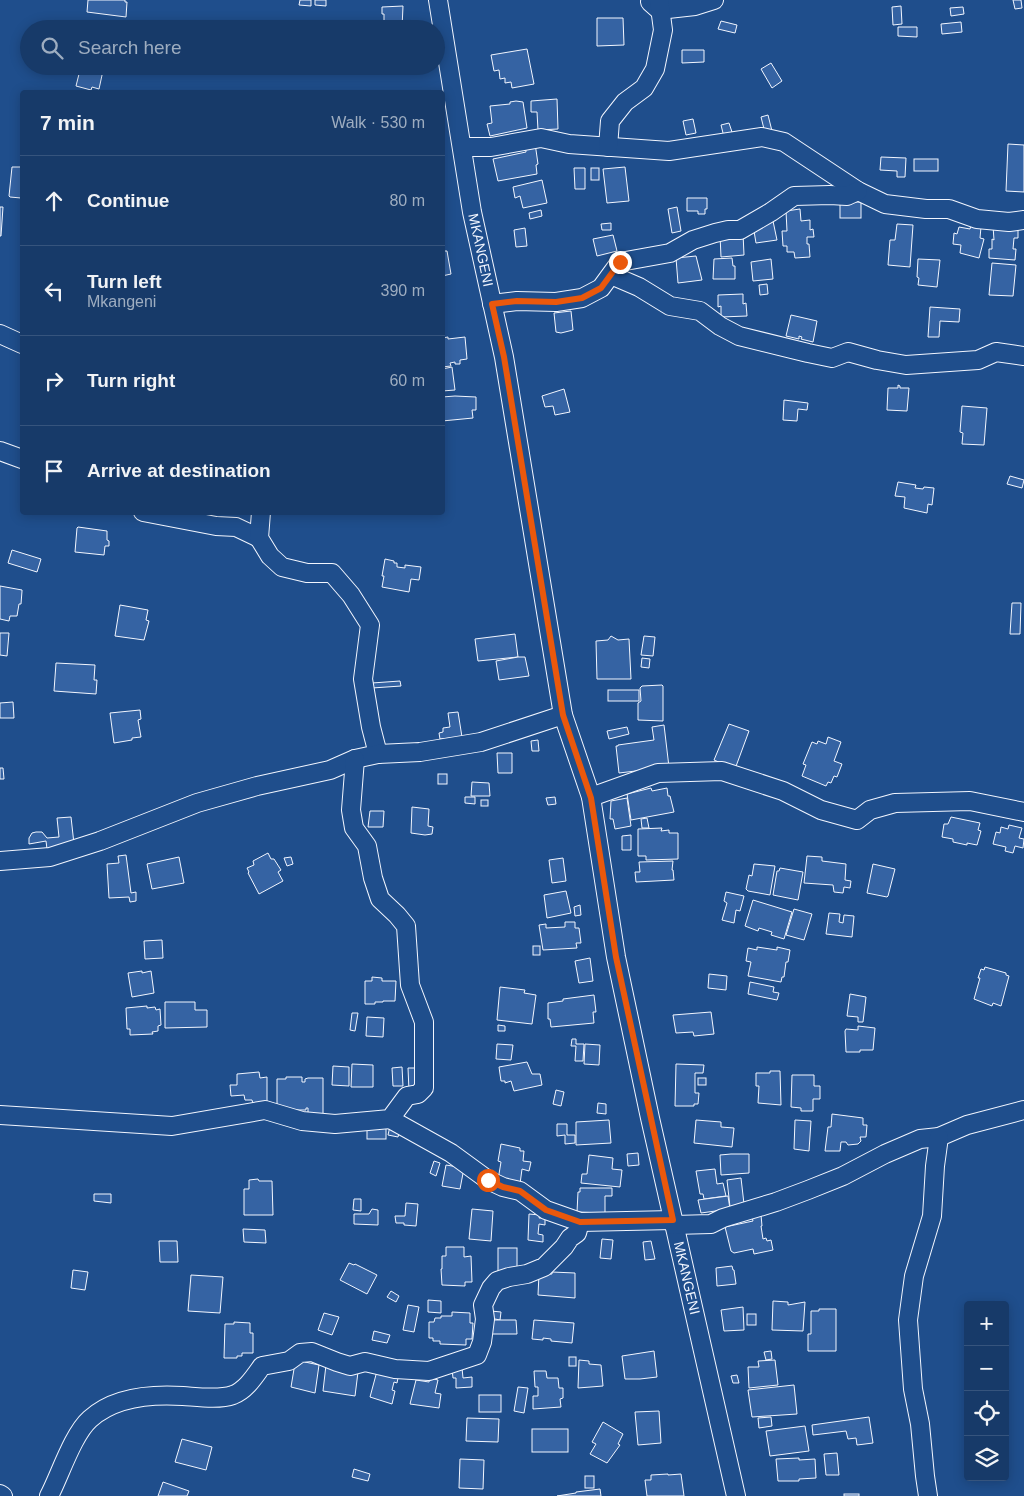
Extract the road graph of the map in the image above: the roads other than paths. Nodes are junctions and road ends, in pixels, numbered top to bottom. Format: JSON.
{"nodes":[{"id":1,"x":438,"y":0,"type":"edge"},
{"id":2,"x":714,"y":0,"type":"edge"},
{"id":3,"x":655,"y":3,"type":"edge"},
{"id":4,"x":441,"y":20,"type":"edge"},
{"id":5,"x":445,"y":43,"type":"edge"},
{"id":6,"x":462,"y":147,"type":"junction"},
{"id":7,"x":608,"y":147,"type":"junction"},
{"id":8,"x":858,"y":191,"type":"junction"},
{"id":9,"x":1024,"y":220,"type":"edge"},
{"id":10,"x":611,"y":275,"type":"junction"},
{"id":11,"x":492,"y":304,"type":"junction"},
{"id":12,"x":0,"y":334,"type":"edge"},
{"id":13,"x":20,"y":343,"type":"edge"},
{"id":14,"x":1024,"y":356,"type":"edge"},
{"id":15,"x":0,"y":451,"type":"edge"},
{"id":16,"x":20,"y":458,"type":"edge"},
{"id":17,"x":159,"y":515,"type":"edge"},
{"id":18,"x":261,"y":515,"type":"edge"},
{"id":19,"x":259,"y":538,"type":"junction"},
{"id":20,"x":563,"y":715,"type":"junction"},
{"id":21,"x":378,"y":754,"type":"junction"},
{"id":22,"x":355,"y":760,"type":"junction"},
{"id":23,"x":591,"y":798,"type":"junction"},
{"id":24,"x":1022,"y":807,"type":"edge"},
{"id":25,"x":0,"y":861,"type":"edge"},
{"id":26,"x":1024,"y":1110,"type":"edge"},
{"id":27,"x":0,"y":1115,"type":"edge"},
{"id":28,"x":390,"y":1119,"type":"junction"},
{"id":29,"x":939,"y":1137,"type":"junction"},
{"id":30,"x":580,"y":1222,"type":"junction"},
{"id":31,"x":674,"y":1222,"type":"junction"},
{"id":32,"x":49,"y":1496,"type":"edge"},
{"id":33,"x":736,"y":1496,"type":"edge"},
{"id":34,"x":928,"y":1496,"type":"edge"}],
"edges":[{"from":1,"to":4,"type":"street","name":"MKANGENI"},
{"from":2,"to":3,"type":"street"},
{"from":3,"to":7,"type":"street"},
{"from":5,"to":6,"type":"street","name":"MKANGENI"},
{"from":6,"to":7,"type":"street"},
{"from":6,"to":11,"type":"street","name":"MKANGENI"},
{"from":7,"to":8,"type":"street"},
{"from":8,"to":9,"type":"street"},
{"from":8,"to":10,"type":"street"},
{"from":10,"to":11,"type":"street"},
{"from":10,"to":14,"type":"street"},
{"from":11,"to":20,"type":"street","name":"MKANGENI"},
{"from":12,"to":13,"type":"street"},
{"from":15,"to":16,"type":"street"},
{"from":17,"to":19,"type":"street"},
{"from":18,"to":19,"type":"street"},
{"from":19,"to":21,"type":"street"},
{"from":20,"to":21,"type":"street"},
{"from":20,"to":23,"type":"street","name":"MKANGENI"},
{"from":21,"to":22,"type":"street"},
{"from":22,"to":25,"type":"street"},
{"from":22,"to":28,"type":"street"},
{"from":23,"to":24,"type":"street"},
{"from":23,"to":31,"type":"street","name":"MKANGENI"},
{"from":26,"to":29,"type":"street"},
{"from":27,"to":28,"type":"street"},
{"from":28,"to":30,"type":"street"},
{"from":29,"to":31,"type":"street"},
{"from":29,"to":34,"type":"street"},
{"from":30,"to":31,"type":"street"},
{"from":30,"to":32,"type":"street"},
{"from":31,"to":33,"type":"street","name":"MKANGENI"}]}
